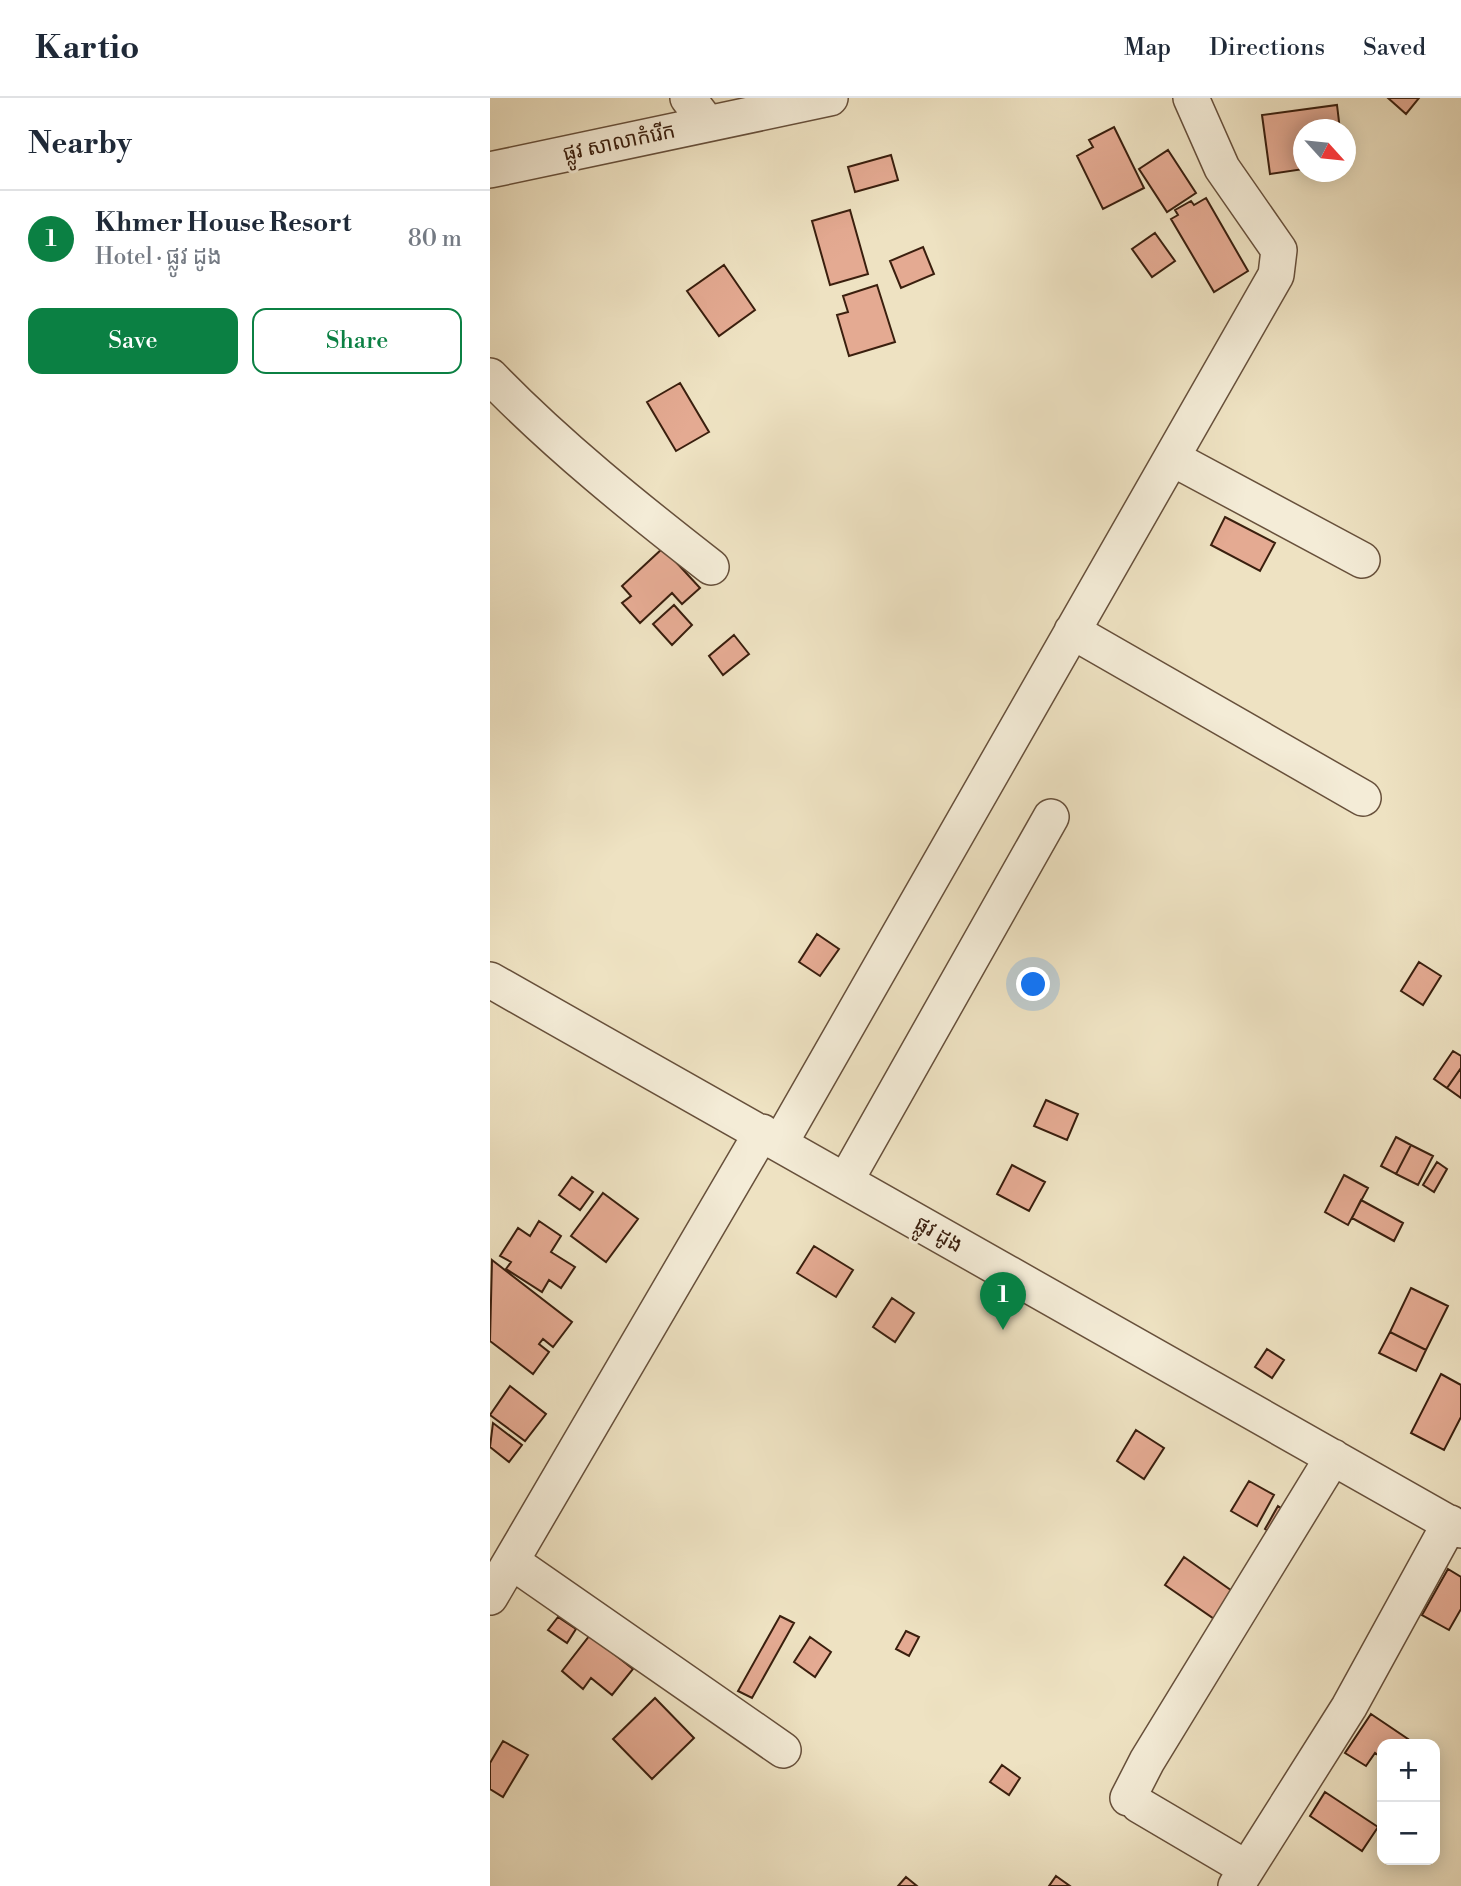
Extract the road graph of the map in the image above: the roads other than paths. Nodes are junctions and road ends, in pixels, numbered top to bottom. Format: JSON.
{"nodes":[{"id":1,"x":830,"y":98,"type":"edge"},
{"id":2,"x":1191,"y":98,"type":"edge"},
{"id":3,"x":697,"y":111,"type":"edge"},
{"id":4,"x":490,"y":170,"type":"edge"},
{"id":5,"x":490,"y":376,"type":"edge"},
{"id":6,"x":1172,"y":458,"type":"junction"},
{"id":7,"x":1362,"y":561,"type":"dead end"},
{"id":8,"x":711,"y":567,"type":"dead end"},
{"id":9,"x":1072,"y":631,"type":"junction"},
{"id":10,"x":1363,"y":798,"type":"dead end"},
{"id":11,"x":1051,"y":817,"type":"dead end"},
{"id":12,"x":490,"y":980,"type":"edge"},
{"id":13,"x":771,"y":1138,"type":"junction"},
{"id":14,"x":846,"y":1180,"type":"junction"},
{"id":15,"x":1333,"y":1457,"type":"junction"},
{"id":16,"x":1455,"y":1527,"type":"edge"},
{"id":17,"x":497,"y":1581,"type":"edge"},
{"id":18,"x":782,"y":1750,"type":"dead end"},
{"id":19,"x":1241,"y":1877,"type":"edge"}],
"edges":[{"from":1,"to":3,"type":"street","name":"ផ្លូវ សាលាកំរើក"},
{"from":2,"to":6,"type":"street"},
{"from":3,"to":4,"type":"street","name":"ផ្លូវ សាលាកំរើក"},
{"from":5,"to":8,"type":"street"},
{"from":6,"to":7,"type":"street"},
{"from":6,"to":9,"type":"street"},
{"from":9,"to":10,"type":"street"},
{"from":9,"to":13,"type":"street"},
{"from":11,"to":14,"type":"street"},
{"from":12,"to":13,"type":"street","name":"ផ្លូវ ដូង"},
{"from":13,"to":14,"type":"street","name":"ផ្លូវ ដូង"},
{"from":13,"to":17,"type":"street"},
{"from":14,"to":15,"type":"street","name":"ផ្លូវ ដូង"},
{"from":15,"to":16,"type":"street","name":"ផ្លូវ ដូង"},
{"from":15,"to":19,"type":"street"},
{"from":16,"to":19,"type":"street"},
{"from":17,"to":18,"type":"street"}]}
